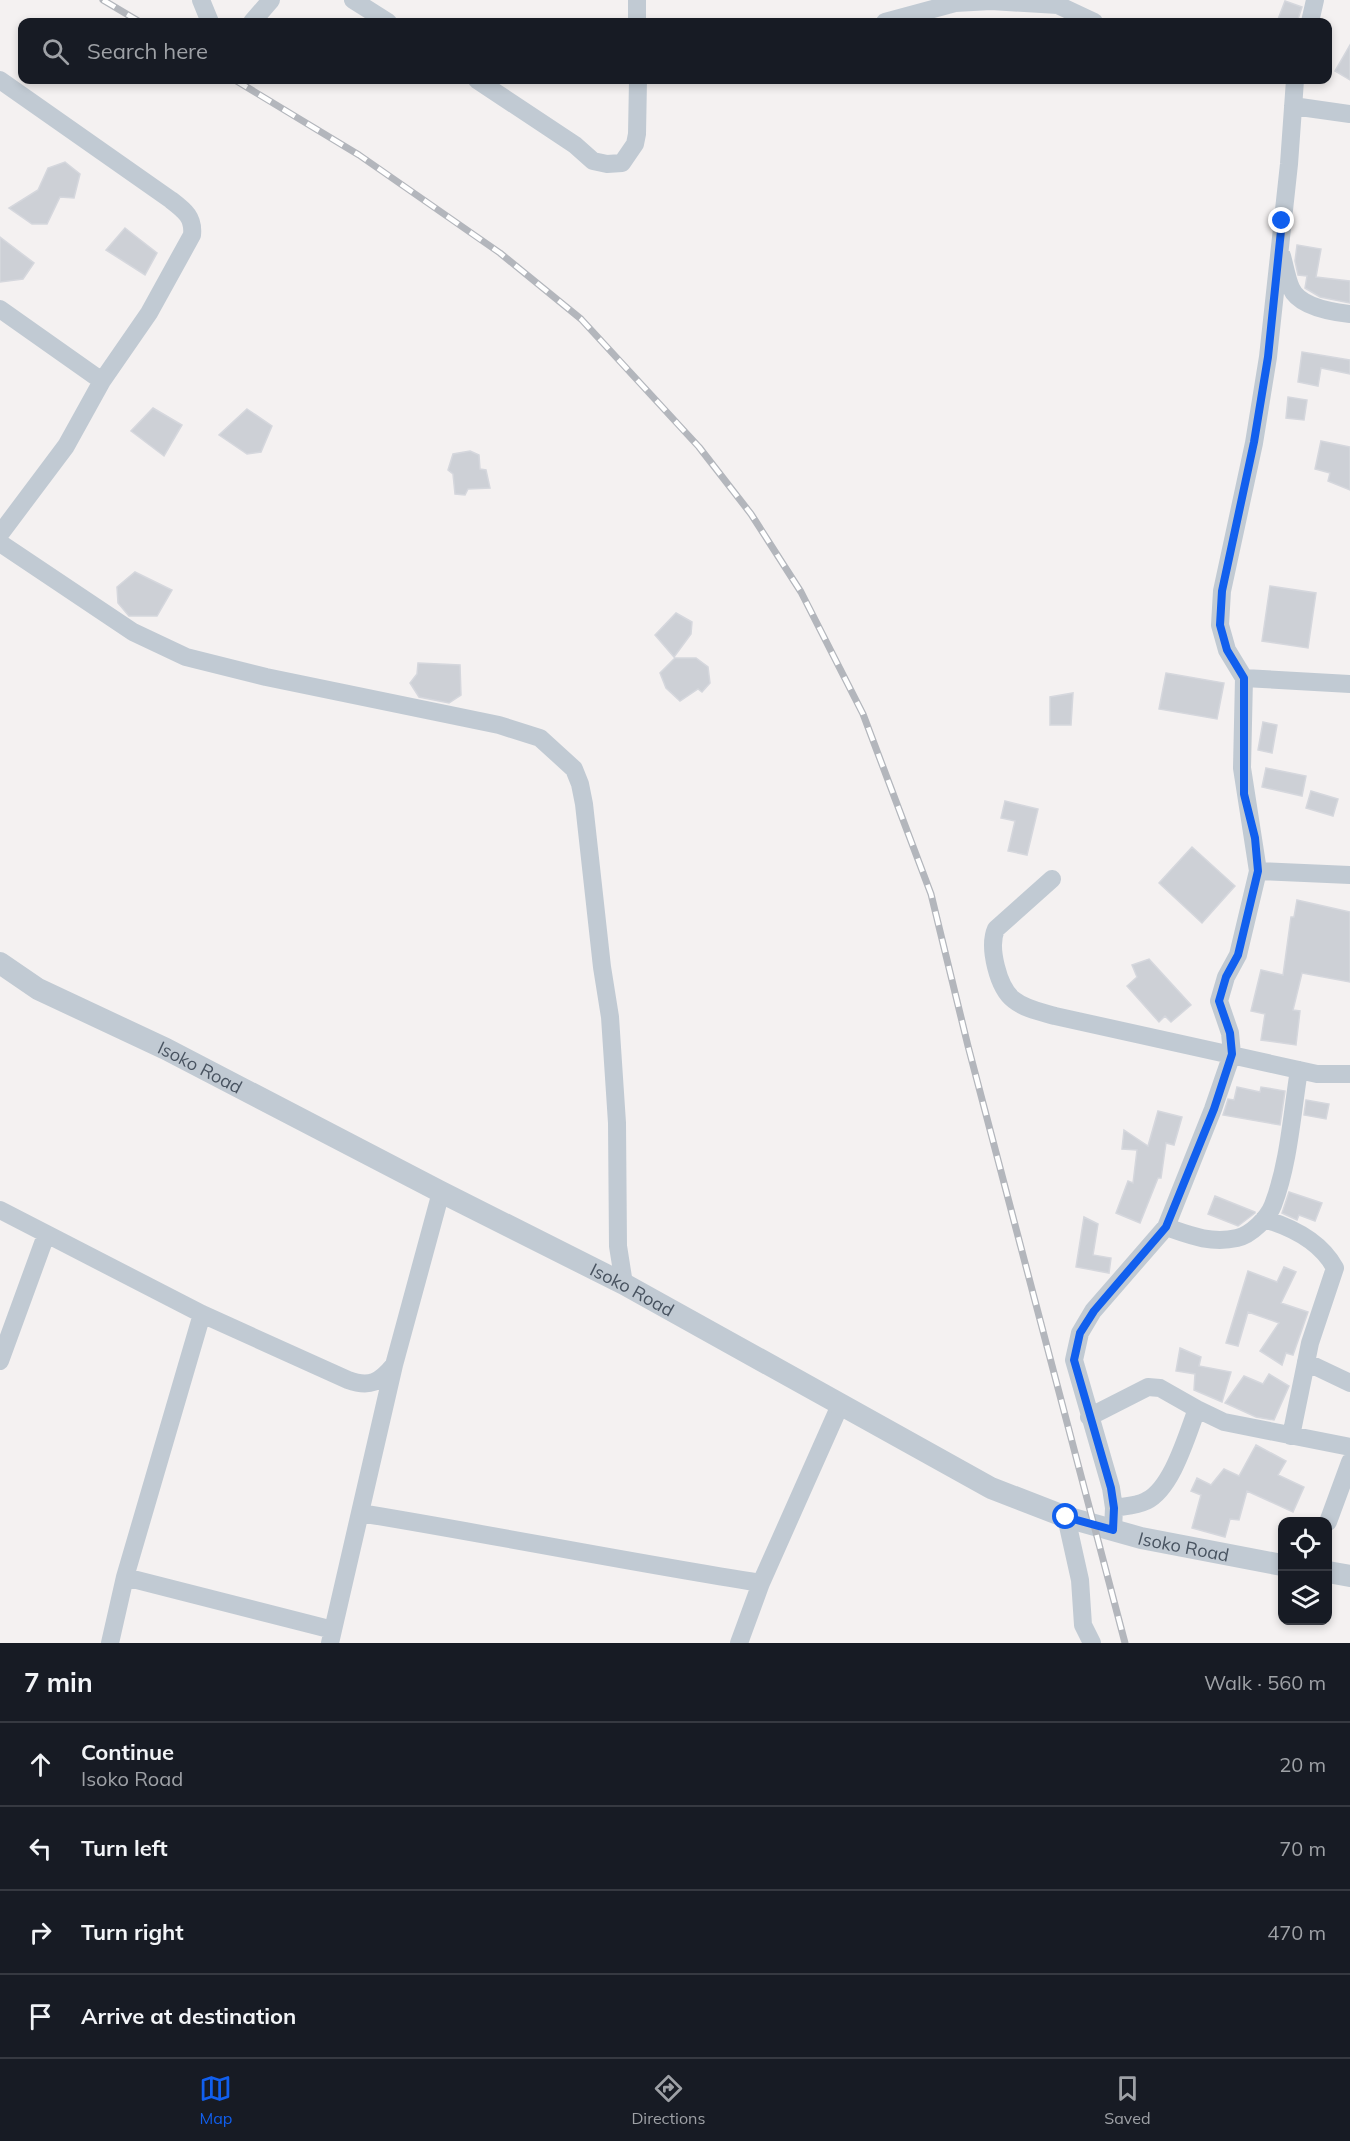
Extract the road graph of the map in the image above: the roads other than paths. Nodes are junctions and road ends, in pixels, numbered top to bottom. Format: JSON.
{"nodes":[{"id":1,"x":201,"y":0,"type":"edge"},
{"id":2,"x":271,"y":0,"type":"edge"},
{"id":3,"x":353,"y":0,"type":"edge"},
{"id":4,"x":637,"y":0,"type":"edge"},
{"id":5,"x":1315,"y":0,"type":"edge"},
{"id":6,"x":208,"y":18,"type":"edge"},
{"id":7,"x":255,"y":18,"type":"edge"},
{"id":8,"x":382,"y":18,"type":"edge"},
{"id":9,"x":637,"y":18,"type":"edge"},
{"id":10,"x":900,"y":18,"type":"edge"},
{"id":11,"x":1086,"y":18,"type":"edge"},
{"id":12,"x":1311,"y":18,"type":"edge"},
{"id":13,"x":0,"y":80,"type":"edge"},
{"id":14,"x":483,"y":84,"type":"edge"},
{"id":15,"x":638,"y":84,"type":"edge"},
{"id":16,"x":1295,"y":84,"type":"edge"},
{"id":17,"x":1293,"y":106,"type":"junction"},
{"id":18,"x":1350,"y":114,"type":"edge"},
{"id":19,"x":1279,"y":247,"type":"junction"},
{"id":20,"x":0,"y":309,"type":"edge"},
{"id":21,"x":1350,"y":314,"type":"edge"},
{"id":22,"x":102,"y":381,"type":"junction"},
{"id":23,"x":0,"y":534,"type":"edge"},
{"id":24,"x":0,"y":543,"type":"edge"},
{"id":25,"x":1244,"y":678,"type":"junction"},
{"id":26,"x":1350,"y":684,"type":"edge"},
{"id":27,"x":1258,"y":871,"type":"junction"},
{"id":28,"x":1350,"y":875,"type":"edge"},
{"id":29,"x":1052,"y":879,"type":"dead end"},
{"id":30,"x":0,"y":963,"type":"edge"},
{"id":31,"x":1232,"y":1054,"type":"junction"},
{"id":32,"x":1299,"y":1070,"type":"junction"},
{"id":33,"x":1350,"y":1074,"type":"edge"},
{"id":34,"x":441,"y":1192,"type":"junction"},
{"id":35,"x":0,"y":1210,"type":"edge"},
{"id":36,"x":1264,"y":1219,"type":"junction"},
{"id":37,"x":1166,"y":1227,"type":"junction"},
{"id":38,"x":46,"y":1235,"type":"junction"},
{"id":39,"x":624,"y":1284,"type":"junction"},
{"id":40,"x":202,"y":1314,"type":"junction"},
{"id":41,"x":0,"y":1361,"type":"edge"},
{"id":42,"x":1306,"y":1362,"type":"junction"},
{"id":43,"x":394,"y":1365,"type":"junction"},
{"id":44,"x":1350,"y":1383,"type":"edge"},
{"id":45,"x":841,"y":1403,"type":"junction"},
{"id":46,"x":1197,"y":1409,"type":"junction"},
{"id":47,"x":1089,"y":1417,"type":"junction"},
{"id":48,"x":1291,"y":1436,"type":"junction"},
{"id":49,"x":1350,"y":1449,"type":"edge"},
{"id":50,"x":360,"y":1513,"type":"junction"},
{"id":51,"x":1066,"y":1517,"type":"junction"},
{"id":52,"x":1330,"y":1517,"type":"edge"},
{"id":53,"x":1114,"y":1519,"type":"junction"},
{"id":54,"x":1278,"y":1564,"type":"edge"},
{"id":55,"x":1332,"y":1573,"type":"edge"},
{"id":56,"x":125,"y":1576,"type":"junction"},
{"id":57,"x":1350,"y":1576,"type":"edge"},
{"id":58,"x":761,"y":1583,"type":"junction"},
{"id":59,"x":332,"y":1636,"type":"edge"},
{"id":60,"x":110,"y":1643,"type":"edge"},
{"id":61,"x":739,"y":1643,"type":"edge"},
{"id":62,"x":1092,"y":1643,"type":"edge"}],
"edges":[{"from":1,"to":6,"type":"street"},
{"from":2,"to":7,"type":"street"},
{"from":3,"to":8,"type":"street"},
{"from":4,"to":9,"type":"street"},
{"from":5,"to":12,"type":"street"},
{"from":10,"to":11,"type":"street"},
{"from":13,"to":22,"type":"street"},
{"from":14,"to":15,"type":"street"},
{"from":16,"to":17,"type":"street"},
{"from":17,"to":18,"type":"street"},
{"from":17,"to":19,"type":"street"},
{"from":19,"to":21,"type":"street"},
{"from":19,"to":25,"type":"street"},
{"from":20,"to":22,"type":"street"},
{"from":22,"to":23,"type":"street"},
{"from":24,"to":39,"type":"street"},
{"from":25,"to":26,"type":"street"},
{"from":25,"to":27,"type":"street"},
{"from":27,"to":28,"type":"street"},
{"from":27,"to":31,"type":"street"},
{"from":29,"to":31,"type":"street"},
{"from":30,"to":34,"type":"street","name":"Isoko Road"},
{"from":31,"to":32,"type":"street"},
{"from":31,"to":37,"type":"street"},
{"from":32,"to":33,"type":"street"},
{"from":32,"to":36,"type":"street"},
{"from":34,"to":39,"type":"street","name":"Isoko Road"},
{"from":34,"to":43,"type":"street"},
{"from":35,"to":38,"type":"street"},
{"from":36,"to":37,"type":"street"},
{"from":36,"to":42,"type":"street"},
{"from":37,"to":47,"type":"street"},
{"from":38,"to":40,"type":"street"},
{"from":38,"to":41,"type":"street"},
{"from":39,"to":45,"type":"street","name":"Isoko Road"},
{"from":40,"to":43,"type":"street"},
{"from":40,"to":56,"type":"street"},
{"from":42,"to":44,"type":"street"},
{"from":42,"to":48,"type":"street"},
{"from":43,"to":50,"type":"street"},
{"from":45,"to":51,"type":"street","name":"Isoko Road"},
{"from":45,"to":58,"type":"street"},
{"from":46,"to":47,"type":"street"},
{"from":46,"to":48,"type":"street"},
{"from":46,"to":53,"type":"street"},
{"from":47,"to":53,"type":"street"},
{"from":48,"to":49,"type":"street"},
{"from":49,"to":52,"type":"street"},
{"from":50,"to":58,"type":"street"},
{"from":50,"to":59,"type":"street"},
{"from":51,"to":53,"type":"street","name":"Isoko Road"},
{"from":51,"to":62,"type":"street"},
{"from":53,"to":54,"type":"street","name":"Isoko Road"},
{"from":55,"to":57,"type":"street"},
{"from":56,"to":59,"type":"street"},
{"from":56,"to":60,"type":"street"},
{"from":58,"to":61,"type":"street"}]}
